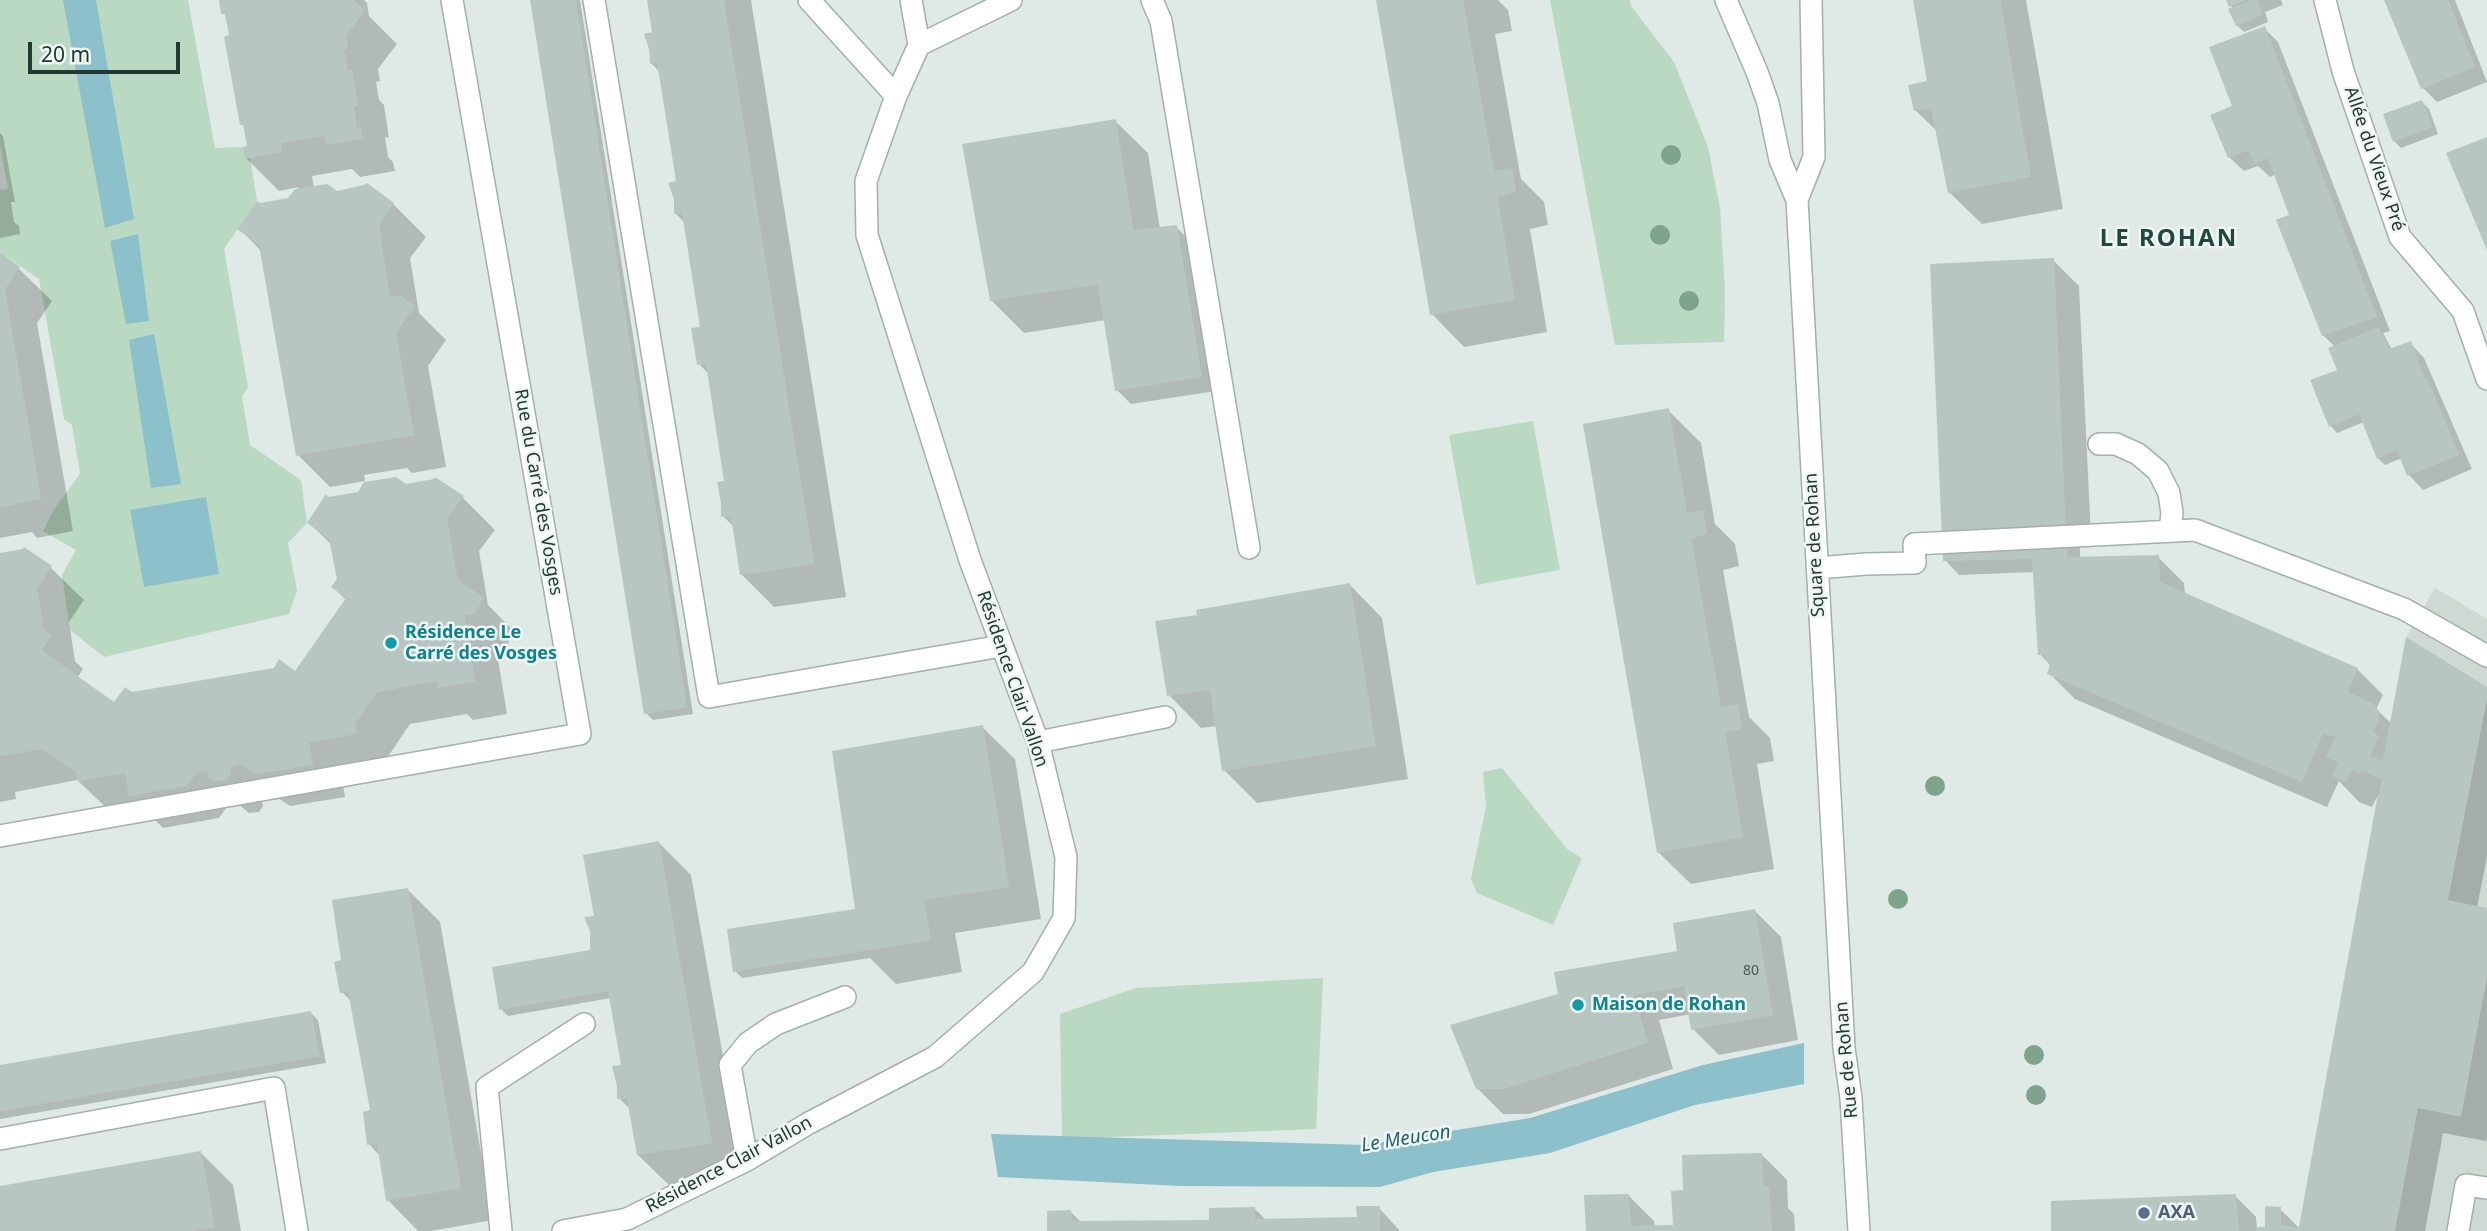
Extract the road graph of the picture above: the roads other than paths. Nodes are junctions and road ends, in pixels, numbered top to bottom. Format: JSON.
{"nodes":[{"id":1,"x":452,"y":0,"type":"edge"},
{"id":2,"x":594,"y":0,"type":"edge"},
{"id":3,"x":810,"y":0,"type":"edge"},
{"id":4,"x":911,"y":0,"type":"edge"},
{"id":5,"x":1011,"y":0,"type":"edge"},
{"id":6,"x":1153,"y":0,"type":"edge"},
{"id":7,"x":1726,"y":0,"type":"edge"},
{"id":8,"x":1811,"y":0,"type":"edge"},
{"id":9,"x":2325,"y":0,"type":"edge"},
{"id":10,"x":919,"y":45,"type":"junction"},
{"id":11,"x":896,"y":96,"type":"junction"},
{"id":12,"x":1797,"y":200,"type":"junction"},
{"id":13,"x":2487,"y":379,"type":"edge"},
{"id":14,"x":2099,"y":444,"type":"dead end"},
{"id":15,"x":2170,"y":531,"type":"junction"},
{"id":16,"x":1249,"y":548,"type":"dead end"},
{"id":17,"x":1817,"y":568,"type":"junction"},
{"id":18,"x":1001,"y":646,"type":"junction"},
{"id":19,"x":2487,"y":656,"type":"edge"},
{"id":20,"x":1165,"y":718,"type":"dead end"},
{"id":21,"x":1038,"y":742,"type":"junction"},
{"id":22,"x":0,"y":836,"type":"edge"},
{"id":23,"x":1835,"y":889,"type":"joint"},
{"id":24,"x":845,"y":997,"type":"dead end"},
{"id":25,"x":584,"y":1024,"type":"dead end"},
{"id":26,"x":0,"y":1139,"type":"edge"},
{"id":27,"x":747,"y":1160,"type":"junction"},
{"id":28,"x":2487,"y":1188,"type":"edge"},
{"id":29,"x":297,"y":1231,"type":"edge"},
{"id":30,"x":501,"y":1231,"type":"edge"},
{"id":31,"x":563,"y":1231,"type":"edge"},
{"id":32,"x":1859,"y":1231,"type":"edge"},
{"id":33,"x":2458,"y":1231,"type":"edge"}],
"edges":[{"from":1,"to":22,"type":"street","name":"Rue du Carré des Vosges"},
{"from":2,"to":18,"type":"street"},
{"from":3,"to":11,"type":"street"},
{"from":4,"to":10,"type":"street"},
{"from":5,"to":10,"type":"street"},
{"from":6,"to":16,"type":"street"},
{"from":7,"to":12,"type":"street","name":"Square de Rohan"},
{"from":8,"to":12,"type":"street","name":"Square de Rohan"},
{"from":9,"to":13,"type":"street","name":"Allée du Vieux Pré"},
{"from":10,"to":11,"type":"street","name":"Résidence Clair Vallon"},
{"from":11,"to":18,"type":"street","name":"Résidence Clair Vallon"},
{"from":12,"to":17,"type":"street","name":"Square de Rohan"},
{"from":14,"to":15,"type":"street"},
{"from":15,"to":17,"type":"street"},
{"from":15,"to":19,"type":"street"},
{"from":17,"to":23,"type":"street","name":"Square de Rohan"},
{"from":18,"to":21,"type":"street","name":"Résidence Clair Vallon"},
{"from":20,"to":21,"type":"street"},
{"from":21,"to":27,"type":"street","name":"Résidence Clair Vallon"},
{"from":23,"to":32,"type":"street","name":"Rue de Rohan"},
{"from":24,"to":27,"type":"street"},
{"from":25,"to":30,"type":"street"},
{"from":26,"to":29,"type":"street"},
{"from":27,"to":31,"type":"street","name":"Résidence Clair Vallon"},
{"from":28,"to":33,"type":"street"}]}
